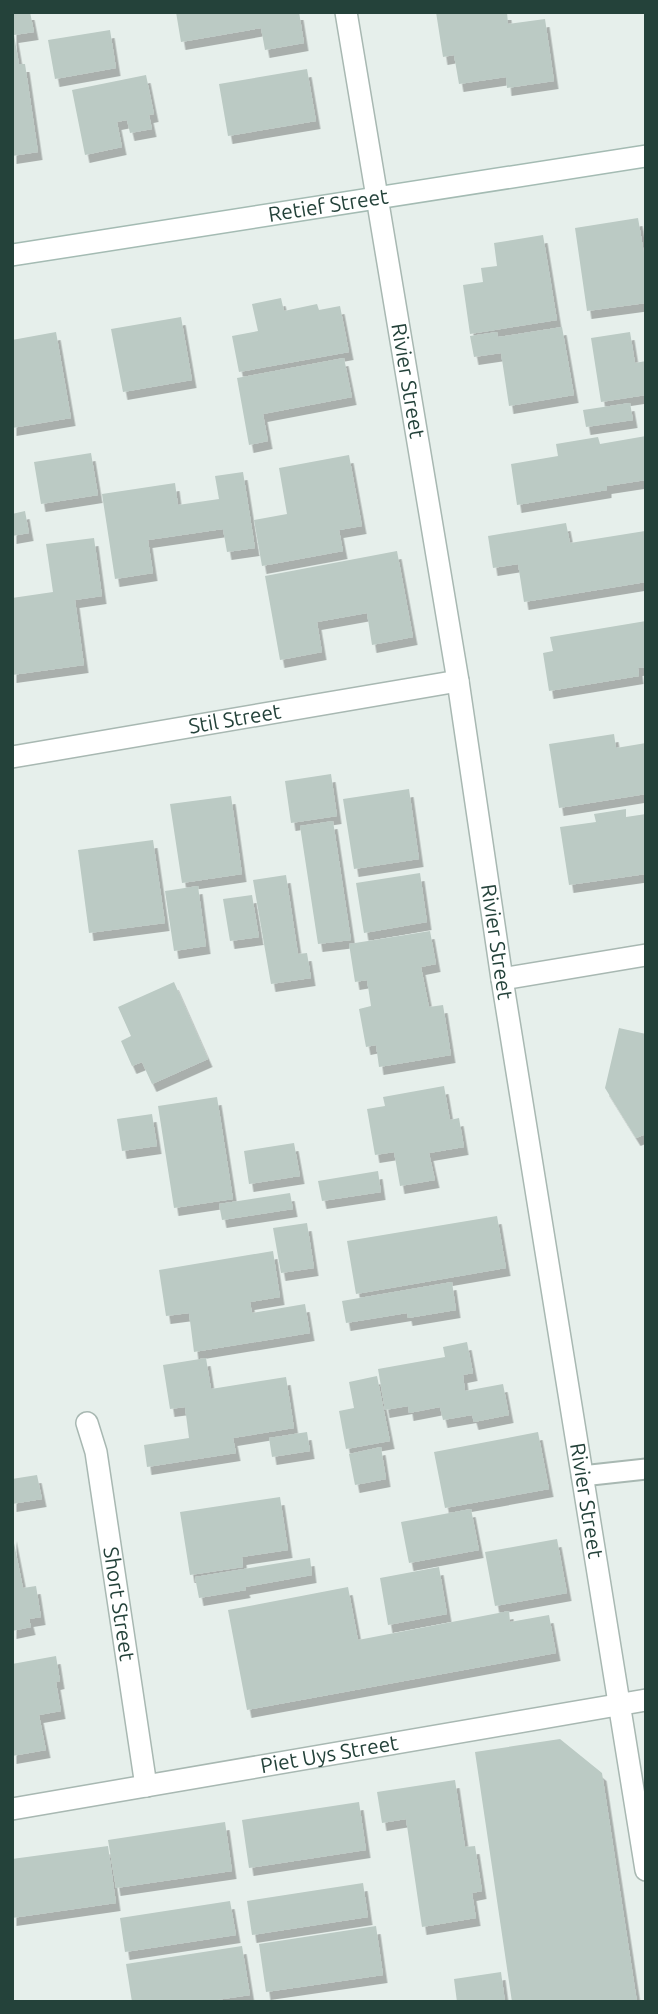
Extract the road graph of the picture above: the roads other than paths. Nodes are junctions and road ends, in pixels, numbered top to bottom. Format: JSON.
{"nodes":[{"id":1,"x":346,"y":12,"type":"edge"},
{"id":2,"x":646,"y":156,"type":"edge"},
{"id":3,"x":376,"y":197,"type":"junction"},
{"id":4,"x":12,"y":255,"type":"edge"},
{"id":5,"x":458,"y":681,"type":"junction"},
{"id":6,"x":12,"y":757,"type":"edge"},
{"id":7,"x":646,"y":955,"type":"edge"},
{"id":8,"x":502,"y":979,"type":"junction"},
{"id":9,"x":87,"y":1423,"type":"dead end"},
{"id":10,"x":646,"y":1469,"type":"edge"},
{"id":11,"x":582,"y":1476,"type":"junction"},
{"id":12,"x":646,"y":1700,"type":"edge"},
{"id":13,"x":619,"y":1705,"type":"junction"},
{"id":14,"x":639,"y":1784,"type":"edge"},
{"id":15,"x":146,"y":1786,"type":"junction"},
{"id":16,"x":12,"y":1809,"type":"edge"},
{"id":17,"x":646,"y":1870,"type":"edge"}],
"edges":[{"from":1,"to":3,"type":"street","name":"Rivier Street"},
{"from":2,"to":3,"type":"street","name":"Retief Street"},
{"from":3,"to":4,"type":"street","name":"Retief Street"},
{"from":3,"to":5,"type":"street","name":"Rivier Street"},
{"from":5,"to":6,"type":"street","name":"Stil Street"},
{"from":5,"to":8,"type":"street","name":"Rivier Street"},
{"from":7,"to":8,"type":"street"},
{"from":8,"to":11,"type":"street","name":"Rivier Street"},
{"from":9,"to":15,"type":"street","name":"Short Street"},
{"from":10,"to":11,"type":"lane"},
{"from":11,"to":13,"type":"street","name":"Rivier Street"},
{"from":12,"to":13,"type":"street","name":"Piet Uys Street"},
{"from":13,"to":14,"type":"street","name":"Rivier Street"},
{"from":13,"to":15,"type":"street","name":"Piet Uys Street"},
{"from":14,"to":17,"type":"street","name":"Rivier Street"},
{"from":15,"to":16,"type":"street","name":"Piet Uys Street"}]}
